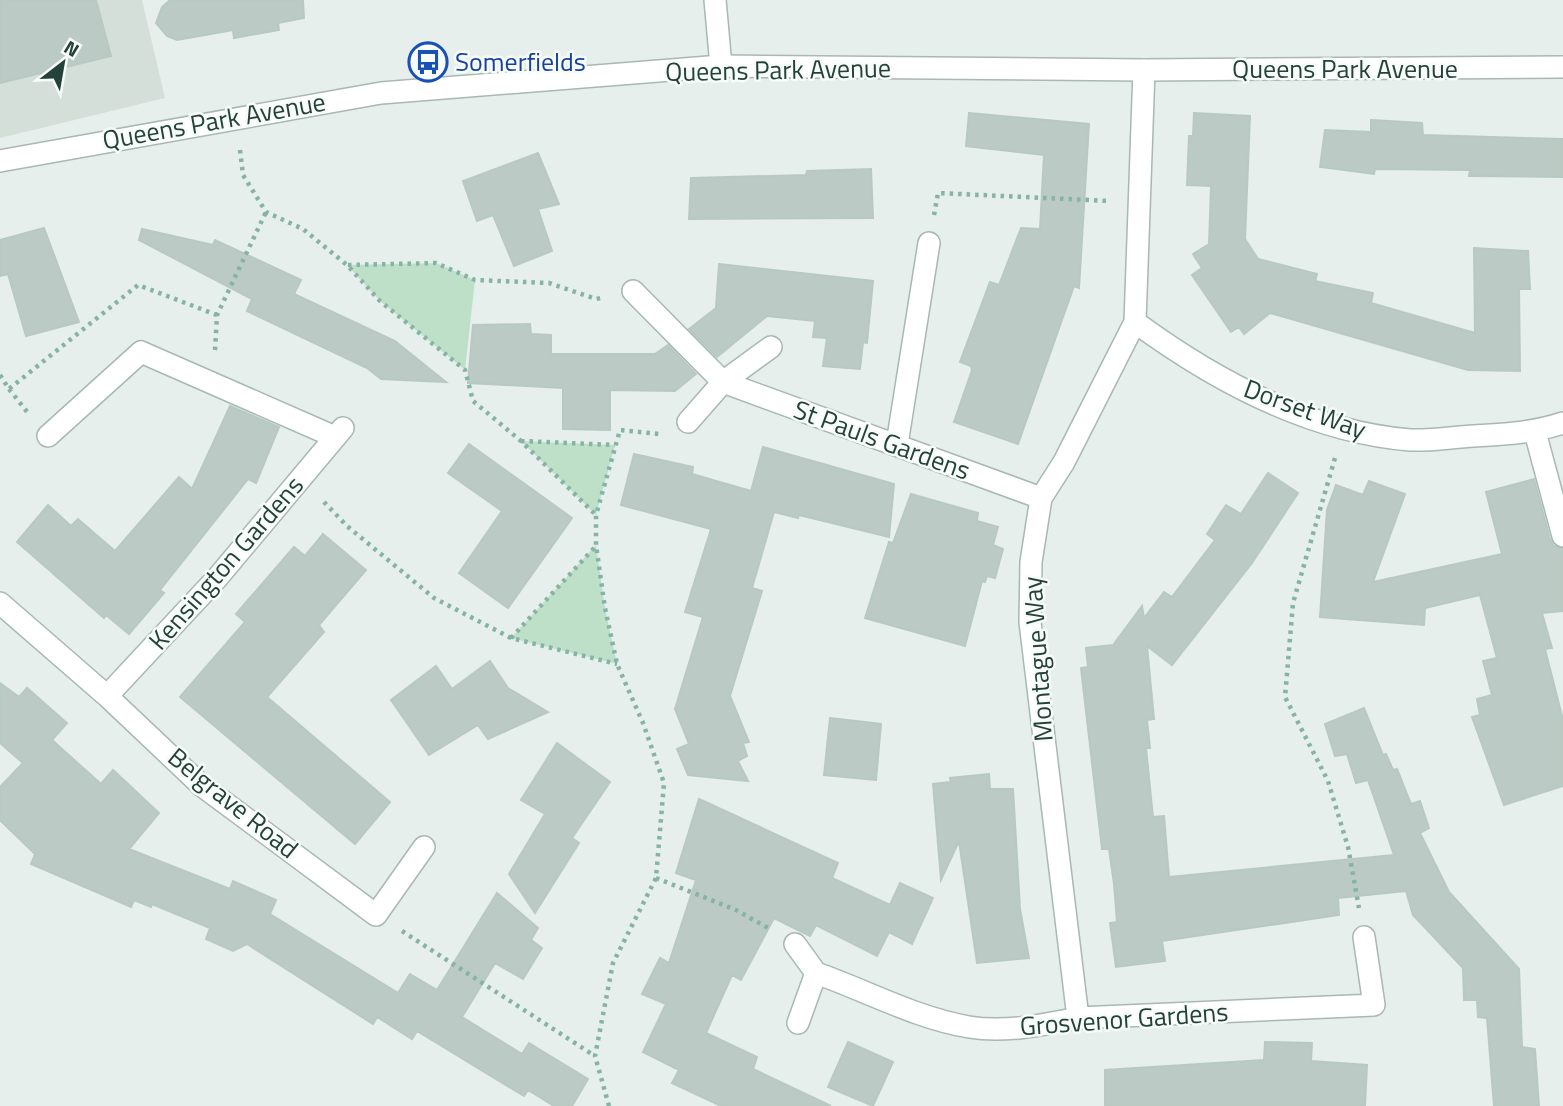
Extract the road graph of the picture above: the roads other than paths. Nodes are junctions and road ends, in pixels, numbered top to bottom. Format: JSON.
{"nodes":[{"id":1,"x":715,"y":0,"type":"edge"},
{"id":2,"x":721,"y":66,"type":"junction"},
{"id":3,"x":1563,"y":67,"type":"edge"},
{"id":4,"x":1144,"y":70,"type":"junction"},
{"id":5,"x":0,"y":161,"type":"edge"},
{"id":6,"x":929,"y":243,"type":"road end"},
{"id":7,"x":634,"y":291,"type":"road end"},
{"id":8,"x":1135,"y":322,"type":"junction"},
{"id":9,"x":771,"y":347,"type":"dead end"},
{"id":10,"x":723,"y":382,"type":"junction"},
{"id":11,"x":688,"y":422,"type":"road end"},
{"id":12,"x":1563,"y":423,"type":"edge"},
{"id":13,"x":1535,"y":432,"type":"junction"},
{"id":14,"x":48,"y":436,"type":"dead end"},
{"id":15,"x":897,"y":444,"type":"junction"},
{"id":16,"x":1041,"y":498,"type":"junction"},
{"id":17,"x":1563,"y":536,"type":"edge"},
{"id":18,"x":0,"y":603,"type":"edge"},
{"id":19,"x":107,"y":696,"type":"junction"},
{"id":20,"x":424,"y":847,"type":"dead end"},
{"id":21,"x":1364,"y":937,"type":"road end"},
{"id":22,"x":795,"y":944,"type":"road end"},
{"id":23,"x":816,"y":973,"type":"junction"},
{"id":24,"x":1077,"y":1018,"type":"junction"},
{"id":25,"x":797,"y":1023,"type":"dead end"}],
"edges":[{"from":1,"to":2,"type":"street"},
{"from":2,"to":4,"type":"street","name":"Queens Park Avenue"},
{"from":2,"to":5,"type":"street","name":"Queens Park Avenue"},
{"from":3,"to":4,"type":"street","name":"Queens Park Avenue"},
{"from":4,"to":8,"type":"street","name":"Montague Way"},
{"from":6,"to":15,"type":"street"},
{"from":7,"to":10,"type":"street"},
{"from":8,"to":13,"type":"street","name":"Dorset Way"},
{"from":8,"to":16,"type":"street","name":"Montague Way"},
{"from":9,"to":10,"type":"street"},
{"from":10,"to":11,"type":"street"},
{"from":10,"to":15,"type":"street","name":"St Pauls Gardens"},
{"from":12,"to":13,"type":"street","name":"Dorset Way"},
{"from":13,"to":17,"type":"street"},
{"from":14,"to":19,"type":"street","name":"Kensington Gardens"},
{"from":15,"to":16,"type":"street","name":"St Pauls Gardens"},
{"from":16,"to":24,"type":"street","name":"Montague Way"},
{"from":18,"to":19,"type":"street","name":"Belgrave Road"},
{"from":19,"to":20,"type":"street","name":"Belgrave Road"},
{"from":21,"to":24,"type":"street","name":"Grosvenor Gardens"},
{"from":22,"to":23,"type":"street"},
{"from":23,"to":24,"type":"street","name":"Grosvenor Gardens"},
{"from":23,"to":25,"type":"street"}]}
